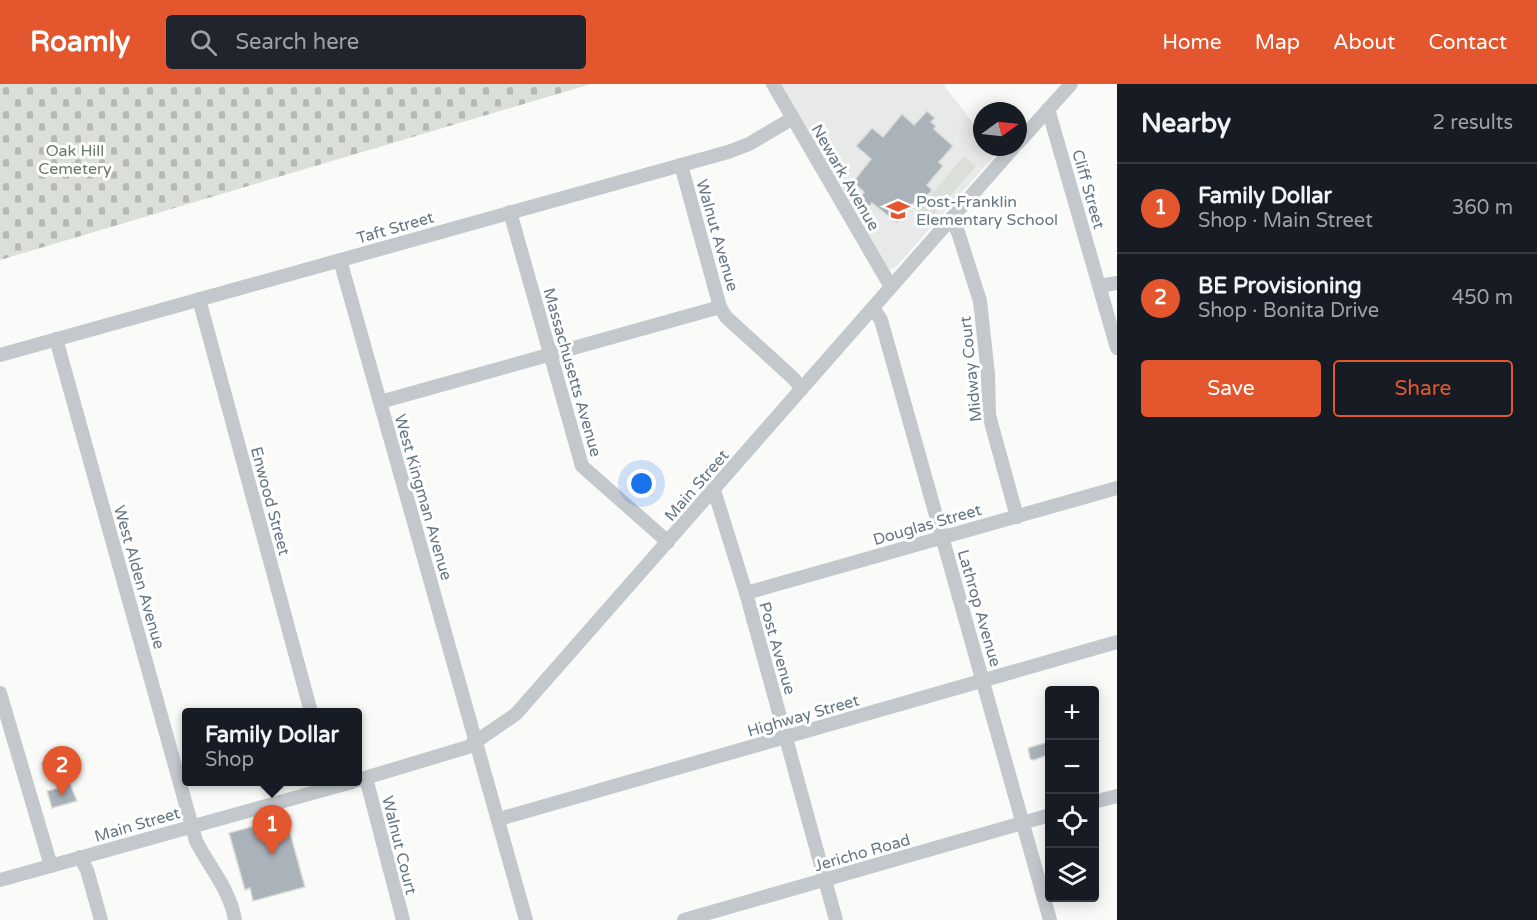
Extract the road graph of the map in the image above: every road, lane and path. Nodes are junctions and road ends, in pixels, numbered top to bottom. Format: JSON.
{"nodes":[{"id":1,"x":773,"y":84,"type":"edge"},
{"id":2,"x":1071,"y":84,"type":"edge"},
{"id":3,"x":1048,"y":109,"type":"junction"},
{"id":4,"x":793,"y":118,"type":"junction"},
{"id":5,"x":1027,"y":133,"type":"edge"},
{"id":6,"x":1006,"y":156,"type":"edge"},
{"id":7,"x":681,"y":165,"type":"junction"},
{"id":8,"x":510,"y":212,"type":"junction"},
{"id":9,"x":951,"y":220,"type":"junction"},
{"id":10,"x":340,"y":260,"type":"junction"},
{"id":11,"x":1117,"y":283,"type":"edge"},
{"id":12,"x":1100,"y":286,"type":"junction"},
{"id":13,"x":891,"y":287,"type":"junction"},
{"id":14,"x":199,"y":299,"type":"junction"},
{"id":15,"x":720,"y":307,"type":"junction"},
{"id":16,"x":873,"y":308,"type":"junction"},
{"id":17,"x":56,"y":339,"type":"junction"},
{"id":18,"x":1117,"y":348,"type":"edge"},
{"id":19,"x":551,"y":354,"type":"junction"},
{"id":20,"x":0,"y":355,"type":"edge"},
{"id":21,"x":801,"y":388,"type":"junction"},
{"id":22,"x":380,"y":402,"type":"junction"},
{"id":23,"x":1117,"y":488,"type":"edge"},
{"id":24,"x":714,"y":490,"type":"junction"},
{"id":25,"x":1017,"y":517,"type":"junction"},
{"id":26,"x":943,"y":537,"type":"junction"},
{"id":27,"x":668,"y":542,"type":"junction"},
{"id":28,"x":746,"y":593,"type":"junction"},
{"id":29,"x":1117,"y":642,"type":"edge"},
{"id":30,"x":983,"y":681,"type":"junction"},
{"id":31,"x":0,"y":693,"type":"edge"},
{"id":32,"x":309,"y":708,"type":"edge"},
{"id":33,"x":786,"y":738,"type":"junction"},
{"id":34,"x":477,"y":742,"type":"junction"},
{"id":35,"x":362,"y":779,"type":"edge"},
{"id":36,"x":182,"y":786,"type":"edge"},
{"id":37,"x":182,"y":786,"type":"edge"},
{"id":38,"x":323,"y":786,"type":"edge"},
{"id":39,"x":360,"y":786,"type":"edge"},
{"id":40,"x":1117,"y":796,"type":"edge"},
{"id":41,"x":1099,"y":801,"type":"edge"},
{"id":42,"x":1045,"y":816,"type":"edge"},
{"id":43,"x":499,"y":819,"type":"junction"},
{"id":44,"x":1023,"y":822,"type":"junction"},
{"id":45,"x":193,"y":825,"type":"junction"},
{"id":46,"x":80,"y":857,"type":"junction"},
{"id":47,"x":51,"y":866,"type":"junction"},
{"id":48,"x":825,"y":879,"type":"junction"},
{"id":49,"x":0,"y":880,"type":"edge"},
{"id":50,"x":101,"y":920,"type":"edge"},
{"id":51,"x":236,"y":920,"type":"edge"},
{"id":52,"x":402,"y":920,"type":"edge"},
{"id":53,"x":526,"y":920,"type":"edge"},
{"id":54,"x":684,"y":920,"type":"edge"},
{"id":55,"x":836,"y":920,"type":"edge"},
{"id":56,"x":1050,"y":920,"type":"edge"}],
"edges":[{"from":1,"to":4,"type":"street","name":"Newark Avenue"},
{"from":2,"to":3,"type":"street"},
{"from":3,"to":5,"type":"street"},
{"from":3,"to":12,"type":"street","name":"Cliff Street"},
{"from":4,"to":7,"type":"street","name":"Taft Street"},
{"from":4,"to":13,"type":"street","name":"Newark Avenue"},
{"from":6,"to":9,"type":"street","name":"Main Street"},
{"from":7,"to":8,"type":"street","name":"Taft Street"},
{"from":7,"to":15,"type":"street","name":"Walnut Avenue"},
{"from":8,"to":10,"type":"street","name":"Taft Street"},
{"from":8,"to":19,"type":"street","name":"Massachusetts Avenue"},
{"from":9,"to":13,"type":"street","name":"Main Street"},
{"from":9,"to":25,"type":"street","name":"Midway Court"},
{"from":10,"to":14,"type":"street","name":"Taft Street"},
{"from":10,"to":22,"type":"street","name":"West Kingman Avenue"},
{"from":11,"to":12,"type":"street"},
{"from":12,"to":18,"type":"street","name":"Cliff Street"},
{"from":13,"to":16,"type":"street","name":"Main Street"},
{"from":14,"to":17,"type":"street","name":"Taft Street"},
{"from":14,"to":32,"type":"street","name":"Enwood Street"},
{"from":15,"to":19,"type":"street"},
{"from":15,"to":21,"type":"street","name":"Walnut Avenue"},
{"from":16,"to":21,"type":"street","name":"Main Street"},
{"from":16,"to":26,"type":"street","name":"Lathrop Avenue"},
{"from":17,"to":20,"type":"street","name":"Taft Street"},
{"from":17,"to":37,"type":"street","name":"West Alden Avenue"},
{"from":19,"to":22,"type":"street"},
{"from":19,"to":27,"type":"street","name":"Massachusetts Avenue"},
{"from":21,"to":24,"type":"street","name":"Main Street"},
{"from":22,"to":34,"type":"street","name":"West Kingman Avenue"},
{"from":23,"to":25,"type":"street","name":"Douglas Street"},
{"from":24,"to":27,"type":"street","name":"Main Street"},
{"from":24,"to":28,"type":"street","name":"Post Avenue"},
{"from":25,"to":26,"type":"street","name":"Douglas Street"},
{"from":26,"to":28,"type":"street","name":"Douglas Street"},
{"from":26,"to":30,"type":"street","name":"Lathrop Avenue"},
{"from":27,"to":34,"type":"street","name":"Main Street"},
{"from":28,"to":33,"type":"street","name":"Post Avenue"},
{"from":29,"to":30,"type":"street","name":"Highway Street"},
{"from":30,"to":33,"type":"street","name":"Highway Street"},
{"from":30,"to":44,"type":"street","name":"Lathrop Avenue"},
{"from":31,"to":47,"type":"street"},
{"from":33,"to":43,"type":"street","name":"Highway Street"},
{"from":33,"to":48,"type":"street","name":"Post Avenue"},
{"from":34,"to":35,"type":"street","name":"Main Street"},
{"from":34,"to":43,"type":"street","name":"West Kingman Avenue"},
{"from":36,"to":45,"type":"street","name":"West Alden Avenue"},
{"from":38,"to":45,"type":"street","name":"Main Street"},
{"from":39,"to":52,"type":"street","name":"Walnut Court"},
{"from":40,"to":41,"type":"street"},
{"from":42,"to":44,"type":"street","name":"Jericho Road"},
{"from":43,"to":53,"type":"street","name":"West Kingman Avenue"},
{"from":44,"to":48,"type":"street","name":"Jericho Road"},
{"from":44,"to":56,"type":"street","name":"Lathrop Avenue"},
{"from":45,"to":46,"type":"street","name":"Main Street"},
{"from":45,"to":51,"type":"street","name":"West Alden Avenue"},
{"from":46,"to":47,"type":"street","name":"Main Street"},
{"from":46,"to":50,"type":"street"},
{"from":47,"to":49,"type":"street","name":"Main Street"},
{"from":48,"to":54,"type":"street","name":"Jericho Road"},
{"from":48,"to":55,"type":"street","name":"Post Avenue"}]}
